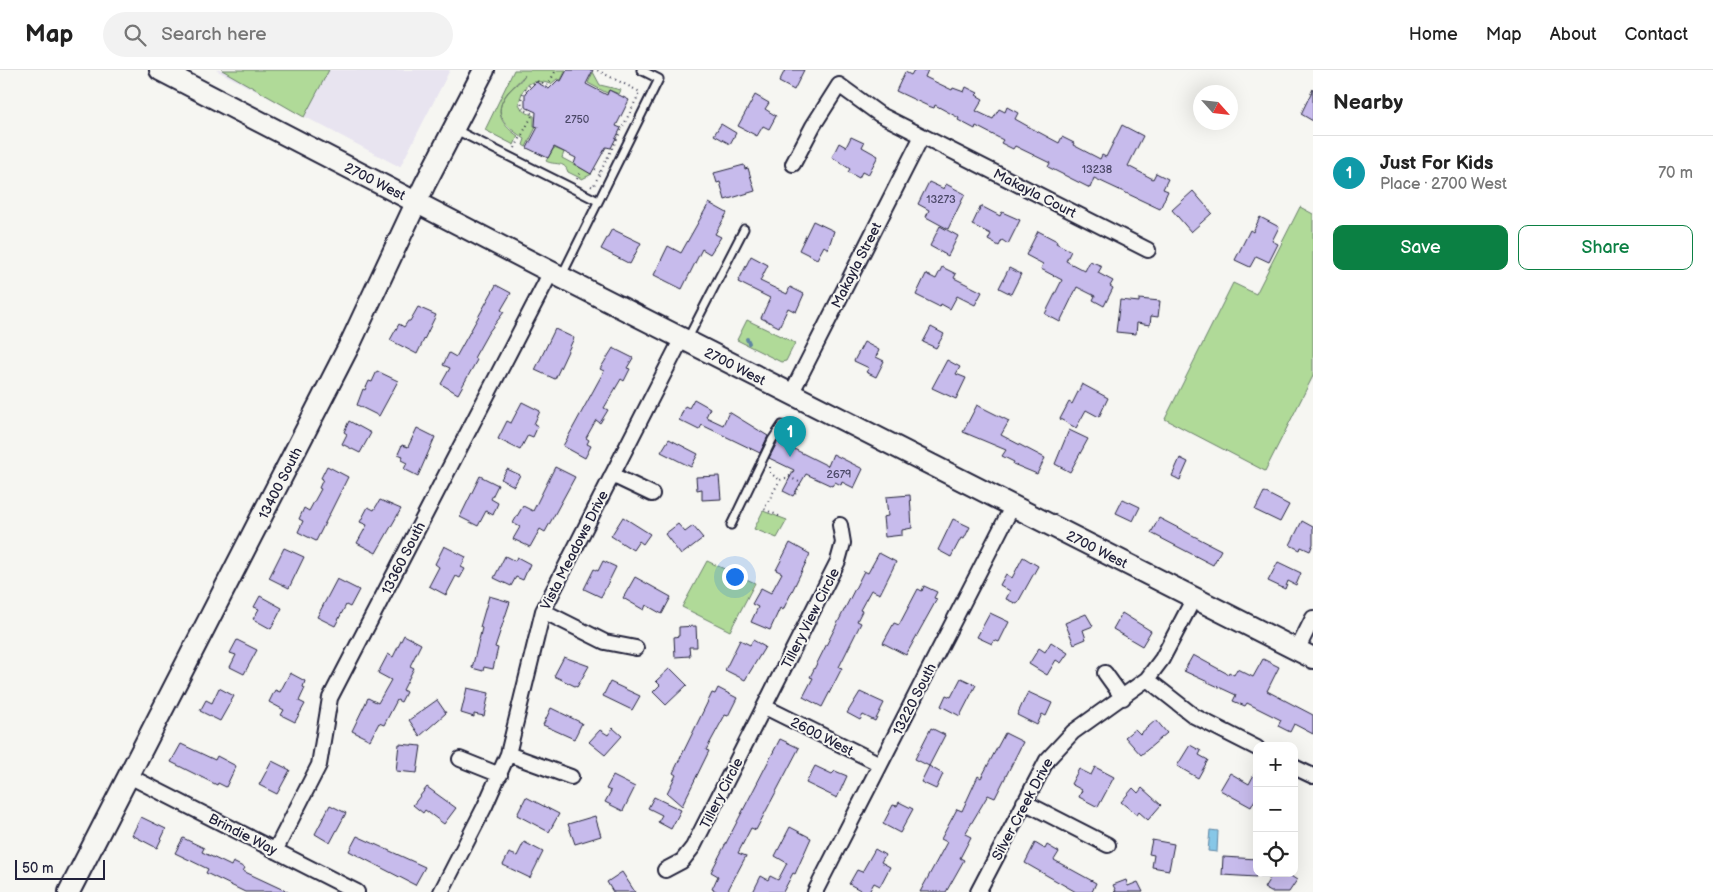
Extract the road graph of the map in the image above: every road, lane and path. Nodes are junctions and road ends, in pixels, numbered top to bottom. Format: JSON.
{"nodes":[{"id":1,"x":160,"y":70,"type":"edge"},
{"id":2,"x":484,"y":70,"type":"edge"},
{"id":3,"x":556,"y":70,"type":"edge"},
{"id":4,"x":598,"y":70,"type":"edge"},
{"id":5,"x":641,"y":70,"type":"edge"},
{"id":6,"x":454,"y":129,"type":"junction"},
{"id":7,"x":922,"y":136,"type":"junction"},
{"id":8,"x":507,"y":144,"type":"dead end"},
{"id":9,"x":793,"y":164,"type":"dead end"},
{"id":10,"x":595,"y":169,"type":"dead end"},
{"id":11,"x":581,"y":170,"type":"dead end"},
{"id":12,"x":600,"y":172,"type":"junction"},
{"id":13,"x":598,"y":201,"type":"junction"},
{"id":14,"x":417,"y":202,"type":"junction"},
{"id":15,"x":744,"y":229,"type":"dead end"},
{"id":16,"x":1148,"y":250,"type":"dead end"},
{"id":17,"x":556,"y":274,"type":"junction"},
{"id":18,"x":684,"y":340,"type":"junction"},
{"id":19,"x":791,"y":394,"type":"junction"},
{"id":20,"x":782,"y":425,"type":"dead end"},
{"id":21,"x":766,"y":464,"type":"dead end"},
{"id":22,"x":792,"y":471,"type":"dead end"},
{"id":23,"x":612,"y":475,"type":"junction"},
{"id":24,"x":789,"y":477,"type":"junction"},
{"id":25,"x":780,"y":480,"type":"junction"},
{"id":26,"x":652,"y":494,"type":"dead end"},
{"id":27,"x":794,"y":496,"type":"dead end"},
{"id":28,"x":1012,"y":507,"type":"junction"},
{"id":29,"x":779,"y":516,"type":"dead end"},
{"id":30,"x":731,"y":525,"type":"dead end"},
{"id":31,"x":840,"y":526,"type":"dead end"},
{"id":32,"x":1194,"y":598,"type":"junction"},
{"id":33,"x":543,"y":611,"type":"junction"},
{"id":34,"x":1313,"y":618,"type":"edge"},
{"id":35,"x":636,"y":648,"type":"dead end"},
{"id":36,"x":1305,"y":654,"type":"edge"},
{"id":37,"x":1105,"y":673,"type":"dead end"},
{"id":38,"x":1147,"y":679,"type":"junction"},
{"id":39,"x":1123,"y":698,"type":"junction"},
{"id":40,"x":765,"y":707,"type":"junction"},
{"id":41,"x":1253,"y":746,"type":"edge"},
{"id":42,"x":508,"y":754,"type":"junction"},
{"id":43,"x":460,"y":759,"type":"dead end"},
{"id":44,"x":880,"y":764,"type":"junction"},
{"id":45,"x":1298,"y":769,"type":"edge"},
{"id":46,"x":500,"y":775,"type":"junction"},
{"id":47,"x":129,"y":776,"type":"junction"},
{"id":48,"x":1313,"y":776,"type":"edge"},
{"id":49,"x":571,"y":778,"type":"dead end"},
{"id":50,"x":1024,"y":802,"type":"junction"},
{"id":51,"x":1108,"y":845,"type":"dead end"},
{"id":52,"x":275,"y":851,"type":"junction"},
{"id":53,"x":665,"y":870,"type":"dead end"},
{"id":54,"x":69,"y":892,"type":"edge"},
{"id":55,"x":356,"y":892,"type":"edge"},
{"id":56,"x":441,"y":892,"type":"edge"},
{"id":57,"x":815,"y":892,"type":"edge"},
{"id":58,"x":978,"y":892,"type":"edge"}],
"edges":[{"from":1,"to":14,"type":"main road","name":"2700 West"},
{"from":2,"to":6,"type":"main road","name":"13400 South"},
{"from":3,"to":8,"type":"path"},
{"from":4,"to":12,"type":"path"},
{"from":5,"to":13,"type":"lane"},
{"from":6,"to":13,"type":"lane"},
{"from":6,"to":14,"type":"main road","name":"13400 South"},
{"from":7,"to":9,"type":"street","name":"Makayla Court"},
{"from":7,"to":16,"type":"street","name":"Makayla Court"},
{"from":7,"to":19,"type":"street","name":"Makayla Street"},
{"from":10,"to":12,"type":"path"},
{"from":11,"to":12,"type":"path"},
{"from":13,"to":17,"type":"lane"},
{"from":14,"to":17,"type":"main road","name":"2700 West"},
{"from":14,"to":47,"type":"main road","name":"13400 South"},
{"from":15,"to":18,"type":"lane"},
{"from":17,"to":18,"type":"main road","name":"2700 West"},
{"from":17,"to":52,"type":"street","name":"13360 South"},
{"from":18,"to":19,"type":"main road","name":"2700 West"},
{"from":18,"to":23,"type":"street","name":"Vista Meadows Drive"},
{"from":19,"to":28,"type":"main road","name":"2700 West"},
{"from":20,"to":30,"type":"lane"},
{"from":21,"to":25,"type":"path"},
{"from":22,"to":24,"type":"path"},
{"from":23,"to":26,"type":"street"},
{"from":23,"to":33,"type":"street","name":"Vista Meadows Drive"},
{"from":24,"to":25,"type":"path"},
{"from":24,"to":27,"type":"path"},
{"from":25,"to":29,"type":"path"},
{"from":28,"to":32,"type":"main road","name":"2700 West"},
{"from":28,"to":44,"type":"street","name":"13220 South"},
{"from":31,"to":40,"type":"street","name":"Tillery View Circle"},
{"from":32,"to":36,"type":"main road","name":"2700 West"},
{"from":32,"to":38,"type":"street","name":"Silver Creek Drive"},
{"from":33,"to":35,"type":"street"},
{"from":33,"to":42,"type":"street","name":"Vista Meadows Drive"},
{"from":34,"to":36,"type":"street"},
{"from":37,"to":39,"type":"street"},
{"from":38,"to":39,"type":"street","name":"Silver Creek Drive"},
{"from":38,"to":41,"type":"street"},
{"from":39,"to":50,"type":"street","name":"Silver Creek Drive"},
{"from":40,"to":44,"type":"street","name":"2600 West"},
{"from":40,"to":53,"type":"street","name":"Tillery Circle"},
{"from":42,"to":46,"type":"street","name":"Vista Meadows Drive"},
{"from":42,"to":49,"type":"street"},
{"from":43,"to":46,"type":"street"},
{"from":44,"to":57,"type":"street","name":"13220 South"},
{"from":45,"to":48,"type":"street"},
{"from":46,"to":56,"type":"street","name":"Vista Meadows Drive"},
{"from":47,"to":52,"type":"street","name":"Brindie Way"},
{"from":47,"to":54,"type":"main road","name":"13400 South"},
{"from":50,"to":51,"type":"street"},
{"from":50,"to":58,"type":"street","name":"Silver Creek Drive"},
{"from":52,"to":55,"type":"street","name":"Brindie Way"}]}
